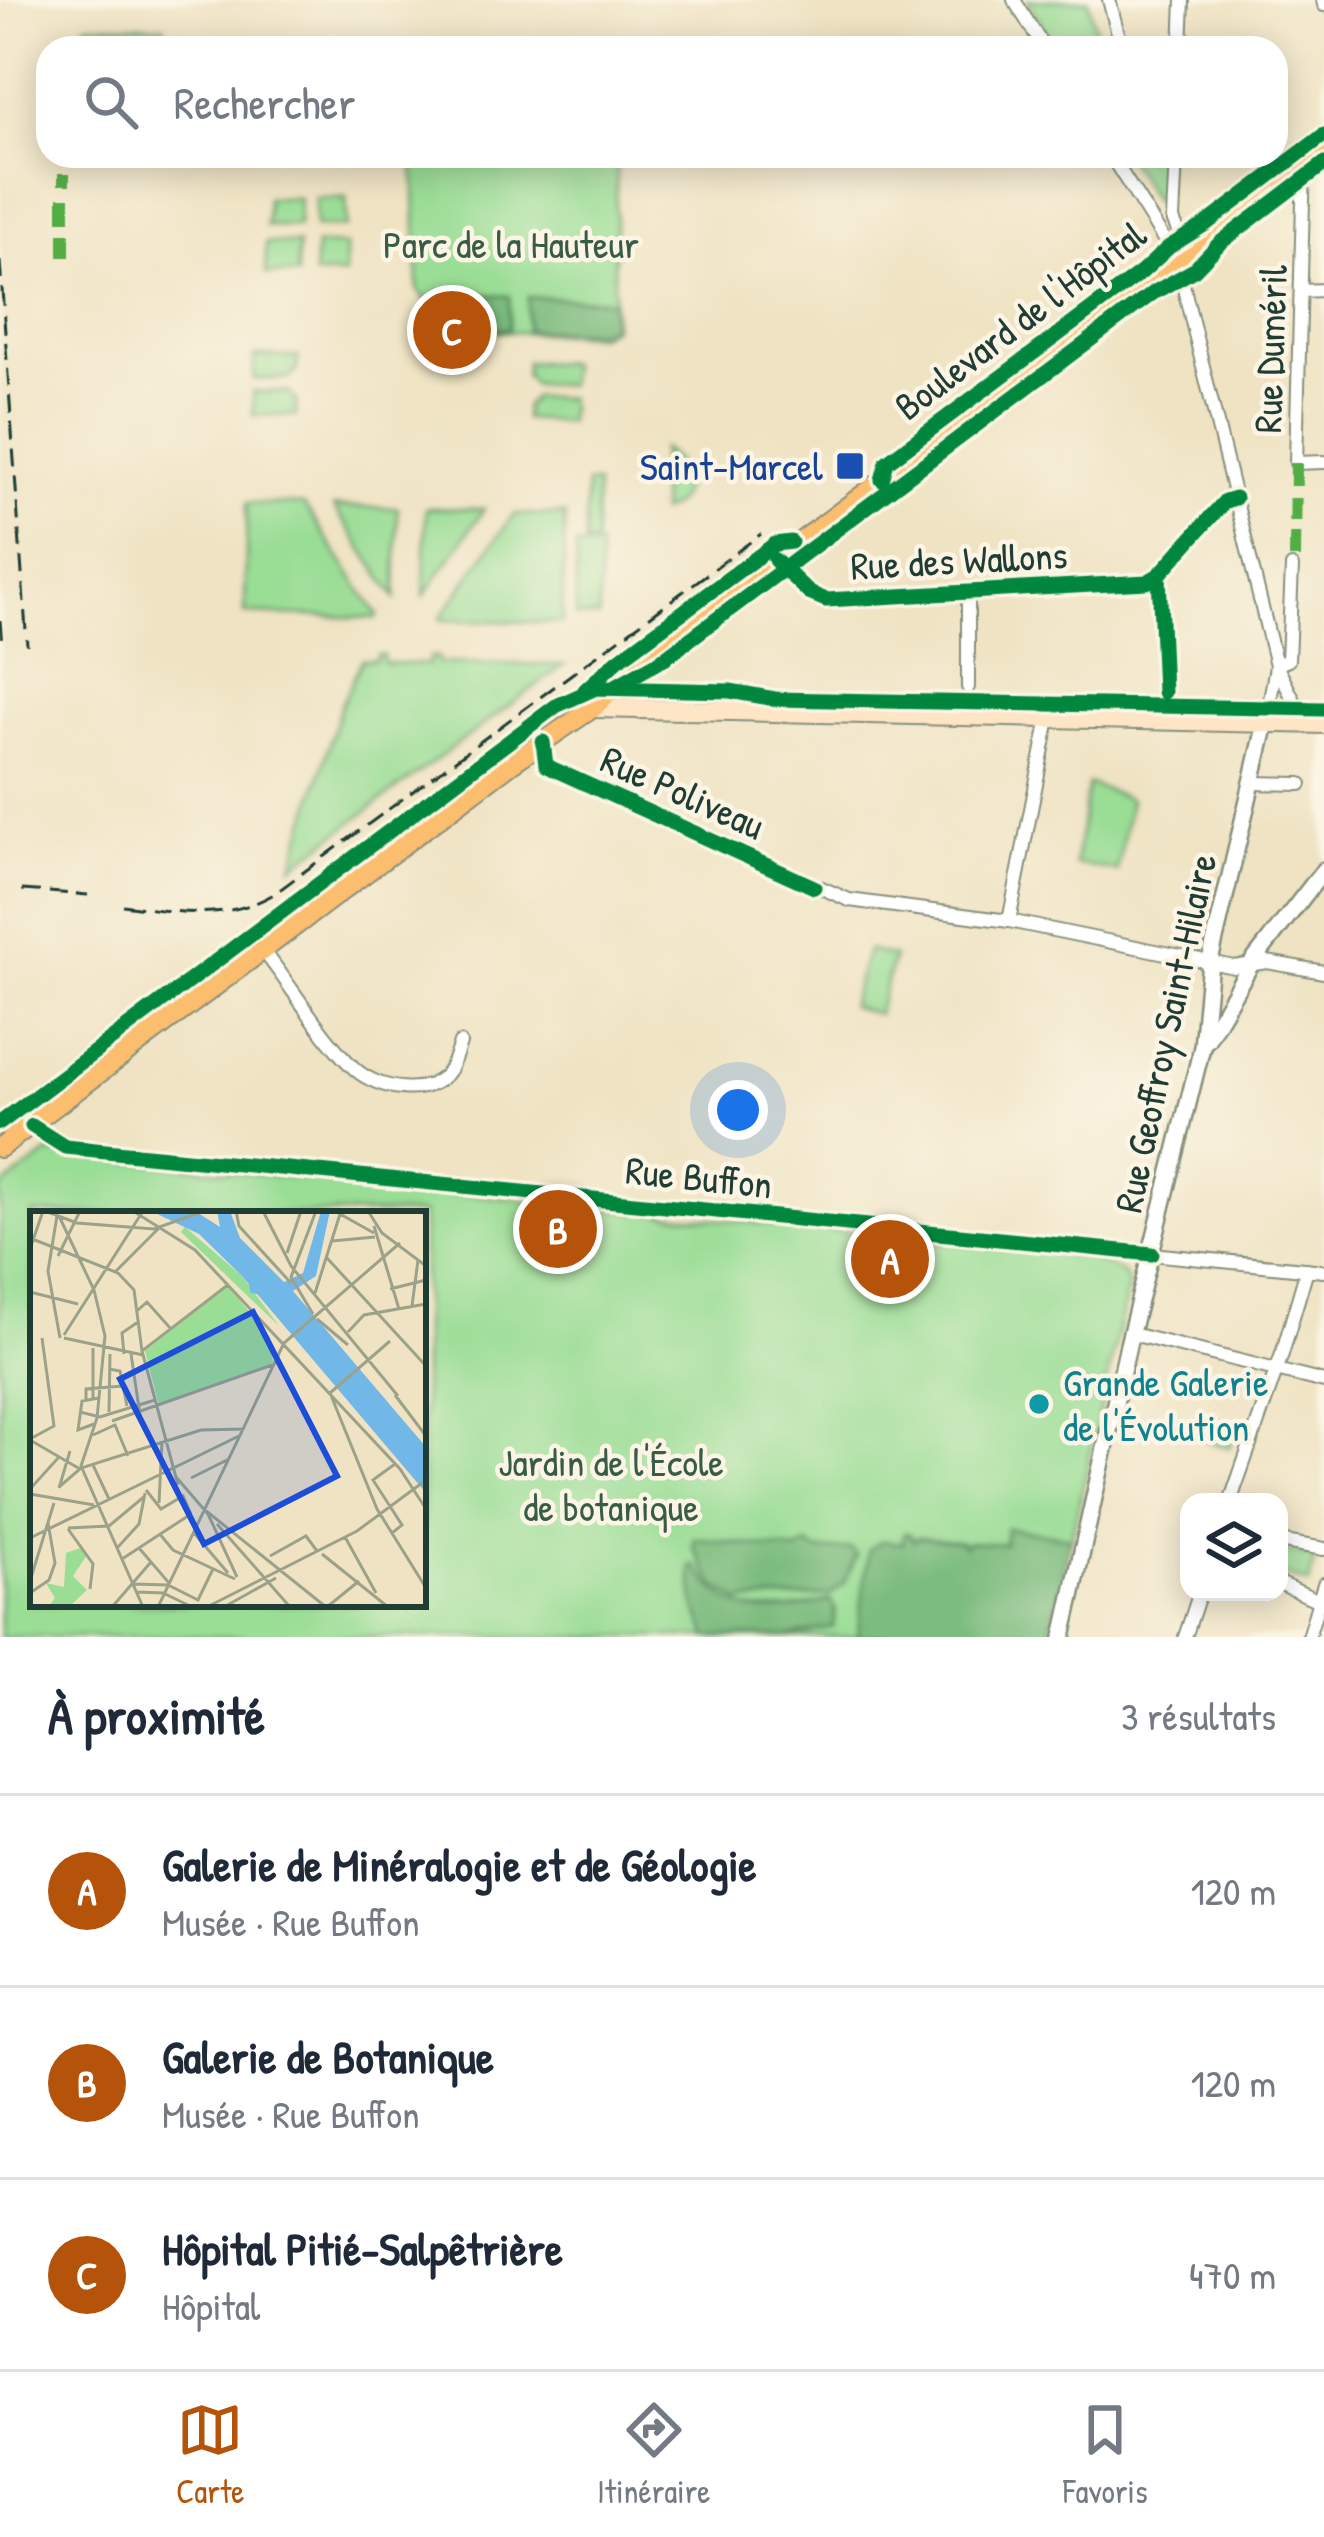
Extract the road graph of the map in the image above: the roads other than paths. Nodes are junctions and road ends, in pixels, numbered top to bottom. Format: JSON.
{"nodes":[{"id":1,"x":1014,"y":0,"type":"edge"},
{"id":2,"x":1109,"y":0,"type":"edge"},
{"id":3,"x":1183,"y":0,"type":"edge"},
{"id":4,"x":1036,"y":36,"type":"edge"},
{"id":5,"x":1119,"y":36,"type":"edge"},
{"id":6,"x":1182,"y":36,"type":"edge"},
{"id":7,"x":1324,"y":150,"type":"edge"},
{"id":8,"x":1304,"y":164,"type":"junction"},
{"id":9,"x":1120,"y":168,"type":"edge"},
{"id":10,"x":1176,"y":168,"type":"edge"},
{"id":11,"x":1177,"y":260,"type":"junction"},
{"id":12,"x":1324,"y":290,"type":"edge"},
{"id":13,"x":1301,"y":291,"type":"junction"},
{"id":14,"x":1324,"y":462,"type":"edge"},
{"id":15,"x":1235,"y":498,"type":"junction"},
{"id":16,"x":775,"y":560,"type":"junction"},
{"id":17,"x":1292,"y":567,"type":"dead end"},
{"id":18,"x":1159,"y":575,"type":"junction"},
{"id":19,"x":968,"y":593,"type":"junction"},
{"id":20,"x":1291,"y":605,"type":"junction"},
{"id":21,"x":1262,"y":609,"type":"junction"},
{"id":22,"x":1276,"y":665,"type":"junction"},
{"id":23,"x":968,"y":687,"type":"dead end"},
{"id":24,"x":593,"y":708,"type":"junction"},
{"id":25,"x":1049,"y":718,"type":"junction"},
{"id":26,"x":1164,"y":720,"type":"junction"},
{"id":27,"x":1266,"y":723,"type":"junction"},
{"id":28,"x":1315,"y":724,"type":"edge"},
{"id":29,"x":543,"y":742,"type":"junction"},
{"id":30,"x":1252,"y":783,"type":"junction"},
{"id":31,"x":1301,"y":784,"type":"dead end"},
{"id":32,"x":1324,"y":870,"type":"edge"},
{"id":33,"x":1009,"y":921,"type":"junction"},
{"id":34,"x":262,"y":950,"type":"junction"},
{"id":35,"x":1210,"y":961,"type":"junction"},
{"id":36,"x":1252,"y":964,"type":"junction"},
{"id":37,"x":1324,"y":971,"type":"edge"},
{"id":38,"x":460,"y":1043,"type":"dead end"},
{"id":39,"x":1202,"y":1048,"type":"junction"},
{"id":40,"x":32,"y":1126,"type":"junction"},
{"id":41,"x":0,"y":1148,"type":"edge"},
{"id":42,"x":1152,"y":1254,"type":"junction"},
{"id":43,"x":1307,"y":1269,"type":"junction"},
{"id":44,"x":1324,"y":1271,"type":"edge"},
{"id":45,"x":1132,"y":1334,"type":"junction"},
{"id":46,"x":1276,"y":1367,"type":"junction"},
{"id":47,"x":1324,"y":1382,"type":"edge"},
{"id":48,"x":1233,"y":1493,"type":"edge"},
{"id":49,"x":1288,"y":1543,"type":"edge"},
{"id":50,"x":1324,"y":1549,"type":"edge"},
{"id":51,"x":1324,"y":1584,"type":"edge"},
{"id":52,"x":1288,"y":1586,"type":"edge"},
{"id":53,"x":1197,"y":1601,"type":"edge"},
{"id":54,"x":1319,"y":1601,"type":"junction"},
{"id":55,"x":1063,"y":1637,"type":"edge"},
{"id":56,"x":1185,"y":1637,"type":"edge"},
{"id":57,"x":1308,"y":1637,"type":"edge"}],
"edges":[{"from":1,"to":4,"type":"street"},
{"from":2,"to":5,"type":"street"},
{"from":3,"to":6,"type":"street"},
{"from":7,"to":8,"type":"main road","name":"Boulevard de l'Hôpital"},
{"from":8,"to":11,"type":"main road","name":"Boulevard de l'Hôpital"},
{"from":8,"to":13,"type":"street","name":"Rue Duméril"},
{"from":9,"to":11,"type":"street"},
{"from":10,"to":11,"type":"street"},
{"from":11,"to":15,"type":"street"},
{"from":11,"to":16,"type":"main road","name":"Boulevard de l'Hôpital"},
{"from":12,"to":13,"type":"street"},
{"from":13,"to":14,"type":"street","name":"Rue Duméril"},
{"from":15,"to":18,"type":"street"},
{"from":15,"to":21,"type":"street"},
{"from":16,"to":19,"type":"street","name":"Rue des Wallons"},
{"from":16,"to":24,"type":"main road","name":"Boulevard de l'Hôpital"},
{"from":17,"to":20,"type":"street"},
{"from":18,"to":19,"type":"street","name":"Rue des Wallons"},
{"from":18,"to":26,"type":"street"},
{"from":19,"to":23,"type":"street"},
{"from":20,"to":21,"type":"street"},
{"from":20,"to":22,"type":"street"},
{"from":21,"to":22,"type":"street"},
{"from":22,"to":27,"type":"street"},
{"from":22,"to":28,"type":"street"},
{"from":24,"to":25,"type":"main road"},
{"from":24,"to":29,"type":"main road","name":"Boulevard de l'Hôpital"},
{"from":25,"to":26,"type":"main road"},
{"from":25,"to":33,"type":"street"},
{"from":26,"to":27,"type":"main road"},
{"from":27,"to":28,"type":"main road"},
{"from":27,"to":30,"type":"street","name":"Rue Geoffroy Saint-Hilaire"},
{"from":29,"to":33,"type":"street","name":"Rue Poliveau"},
{"from":29,"to":34,"type":"main road","name":"Boulevard de l'Hôpital"},
{"from":30,"to":31,"type":"street"},
{"from":30,"to":35,"type":"street","name":"Rue Geoffroy Saint-Hilaire"},
{"from":32,"to":36,"type":"street"},
{"from":33,"to":35,"type":"street","name":"Rue Poliveau"},
{"from":34,"to":38,"type":"street"},
{"from":34,"to":40,"type":"main road","name":"Boulevard de l'Hôpital"},
{"from":35,"to":36,"type":"street","name":"Rue Poliveau"},
{"from":35,"to":39,"type":"street","name":"Rue Geoffroy Saint-Hilaire"},
{"from":36,"to":37,"type":"street","name":"Rue Poliveau"},
{"from":36,"to":39,"type":"street"},
{"from":39,"to":42,"type":"street","name":"Rue Geoffroy Saint-Hilaire"},
{"from":40,"to":41,"type":"main road","name":"Boulevard de l'Hôpital"},
{"from":40,"to":42,"type":"street","name":"Rue Buffon"},
{"from":42,"to":43,"type":"street","name":"Rue Buffon"},
{"from":42,"to":45,"type":"street","name":"Rue Geoffroy Saint-Hilaire"},
{"from":43,"to":44,"type":"street","name":"Rue Buffon"},
{"from":43,"to":46,"type":"street"},
{"from":45,"to":46,"type":"street"},
{"from":45,"to":55,"type":"street","name":"Rue Geoffroy Saint-Hilaire"},
{"from":46,"to":47,"type":"street"},
{"from":46,"to":48,"type":"street"},
{"from":49,"to":50,"type":"street"},
{"from":51,"to":54,"type":"street"},
{"from":52,"to":54,"type":"street"},
{"from":53,"to":56,"type":"street"},
{"from":54,"to":57,"type":"street"}]}
